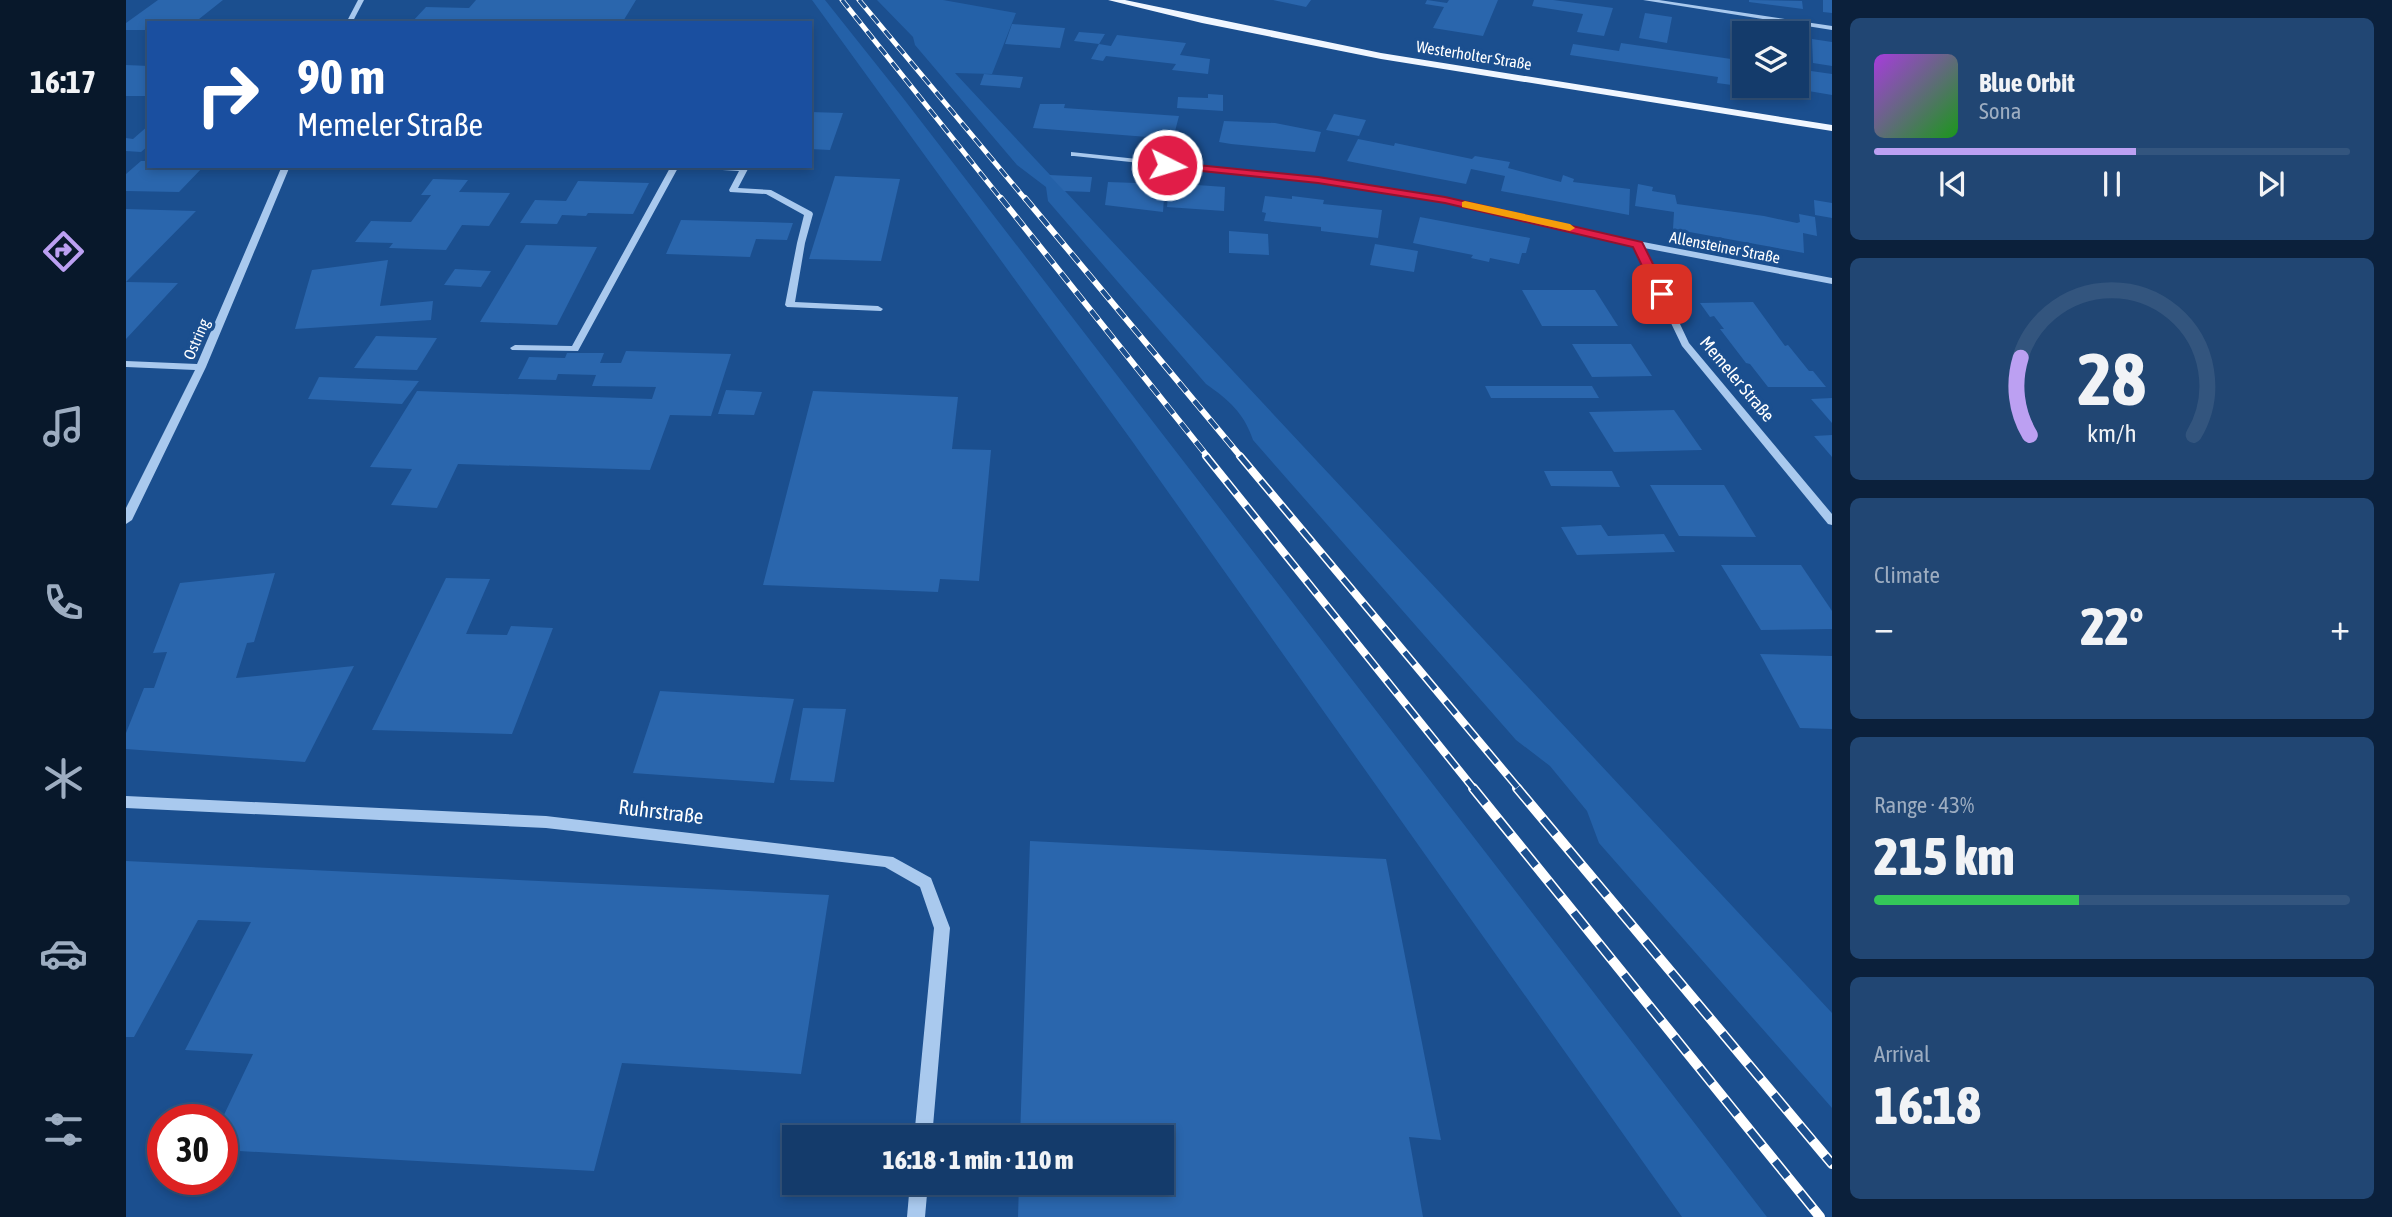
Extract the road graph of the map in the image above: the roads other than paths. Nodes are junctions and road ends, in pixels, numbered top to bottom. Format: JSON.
{"nodes":[{"id":1,"x":360,"y":0,"type":"edge"},
{"id":2,"x":1113,"y":0,"type":"edge"},
{"id":3,"x":1646,"y":0,"type":"edge"},
{"id":4,"x":350,"y":21,"type":"edge"},
{"id":5,"x":1832,"y":28,"type":"edge"},
{"id":6,"x":1832,"y":128,"type":"edge"},
{"id":7,"x":1074,"y":154,"type":"dead end"},
{"id":8,"x":285,"y":168,"type":"edge"},
{"id":9,"x":673,"y":168,"type":"edge"},
{"id":10,"x":745,"y":168,"type":"edge"},
{"id":11,"x":733,"y":190,"type":"joint"},
{"id":12,"x":1638,"y":244,"type":"junction"},
{"id":13,"x":1832,"y":281,"type":"edge"},
{"id":14,"x":878,"y":309,"type":"dead end"},
{"id":15,"x":515,"y":348,"type":"dead end"},
{"id":16,"x":126,"y":364,"type":"edge"},
{"id":17,"x":201,"y":368,"type":"junction"},
{"id":18,"x":126,"y":520,"type":"edge"},
{"id":19,"x":1832,"y":521,"type":"edge"},
{"id":20,"x":126,"y":802,"type":"edge"},
{"id":21,"x":924,"y":1125,"type":"edge"},
{"id":22,"x":918,"y":1195,"type":"edge"},
{"id":23,"x":916,"y":1217,"type":"edge"}],
"edges":[{"from":1,"to":4,"type":"street"},
{"from":2,"to":6,"type":"main road","name":"Westerholter Straße"},
{"from":3,"to":5,"type":"street"},
{"from":7,"to":12,"type":"street","name":"Allensteiner Straße"},
{"from":8,"to":17,"type":"street","name":"Ostring"},
{"from":9,"to":15,"type":"street"},
{"from":10,"to":11,"type":"street"},
{"from":11,"to":14,"type":"lane"},
{"from":12,"to":13,"type":"street","name":"Allensteiner Straße"},
{"from":12,"to":19,"type":"street","name":"Memeler Straße"},
{"from":16,"to":17,"type":"street"},
{"from":17,"to":18,"type":"street","name":"Ostring"},
{"from":20,"to":21,"type":"street","name":"Ruhrstraße"},
{"from":22,"to":23,"type":"street"}]}
